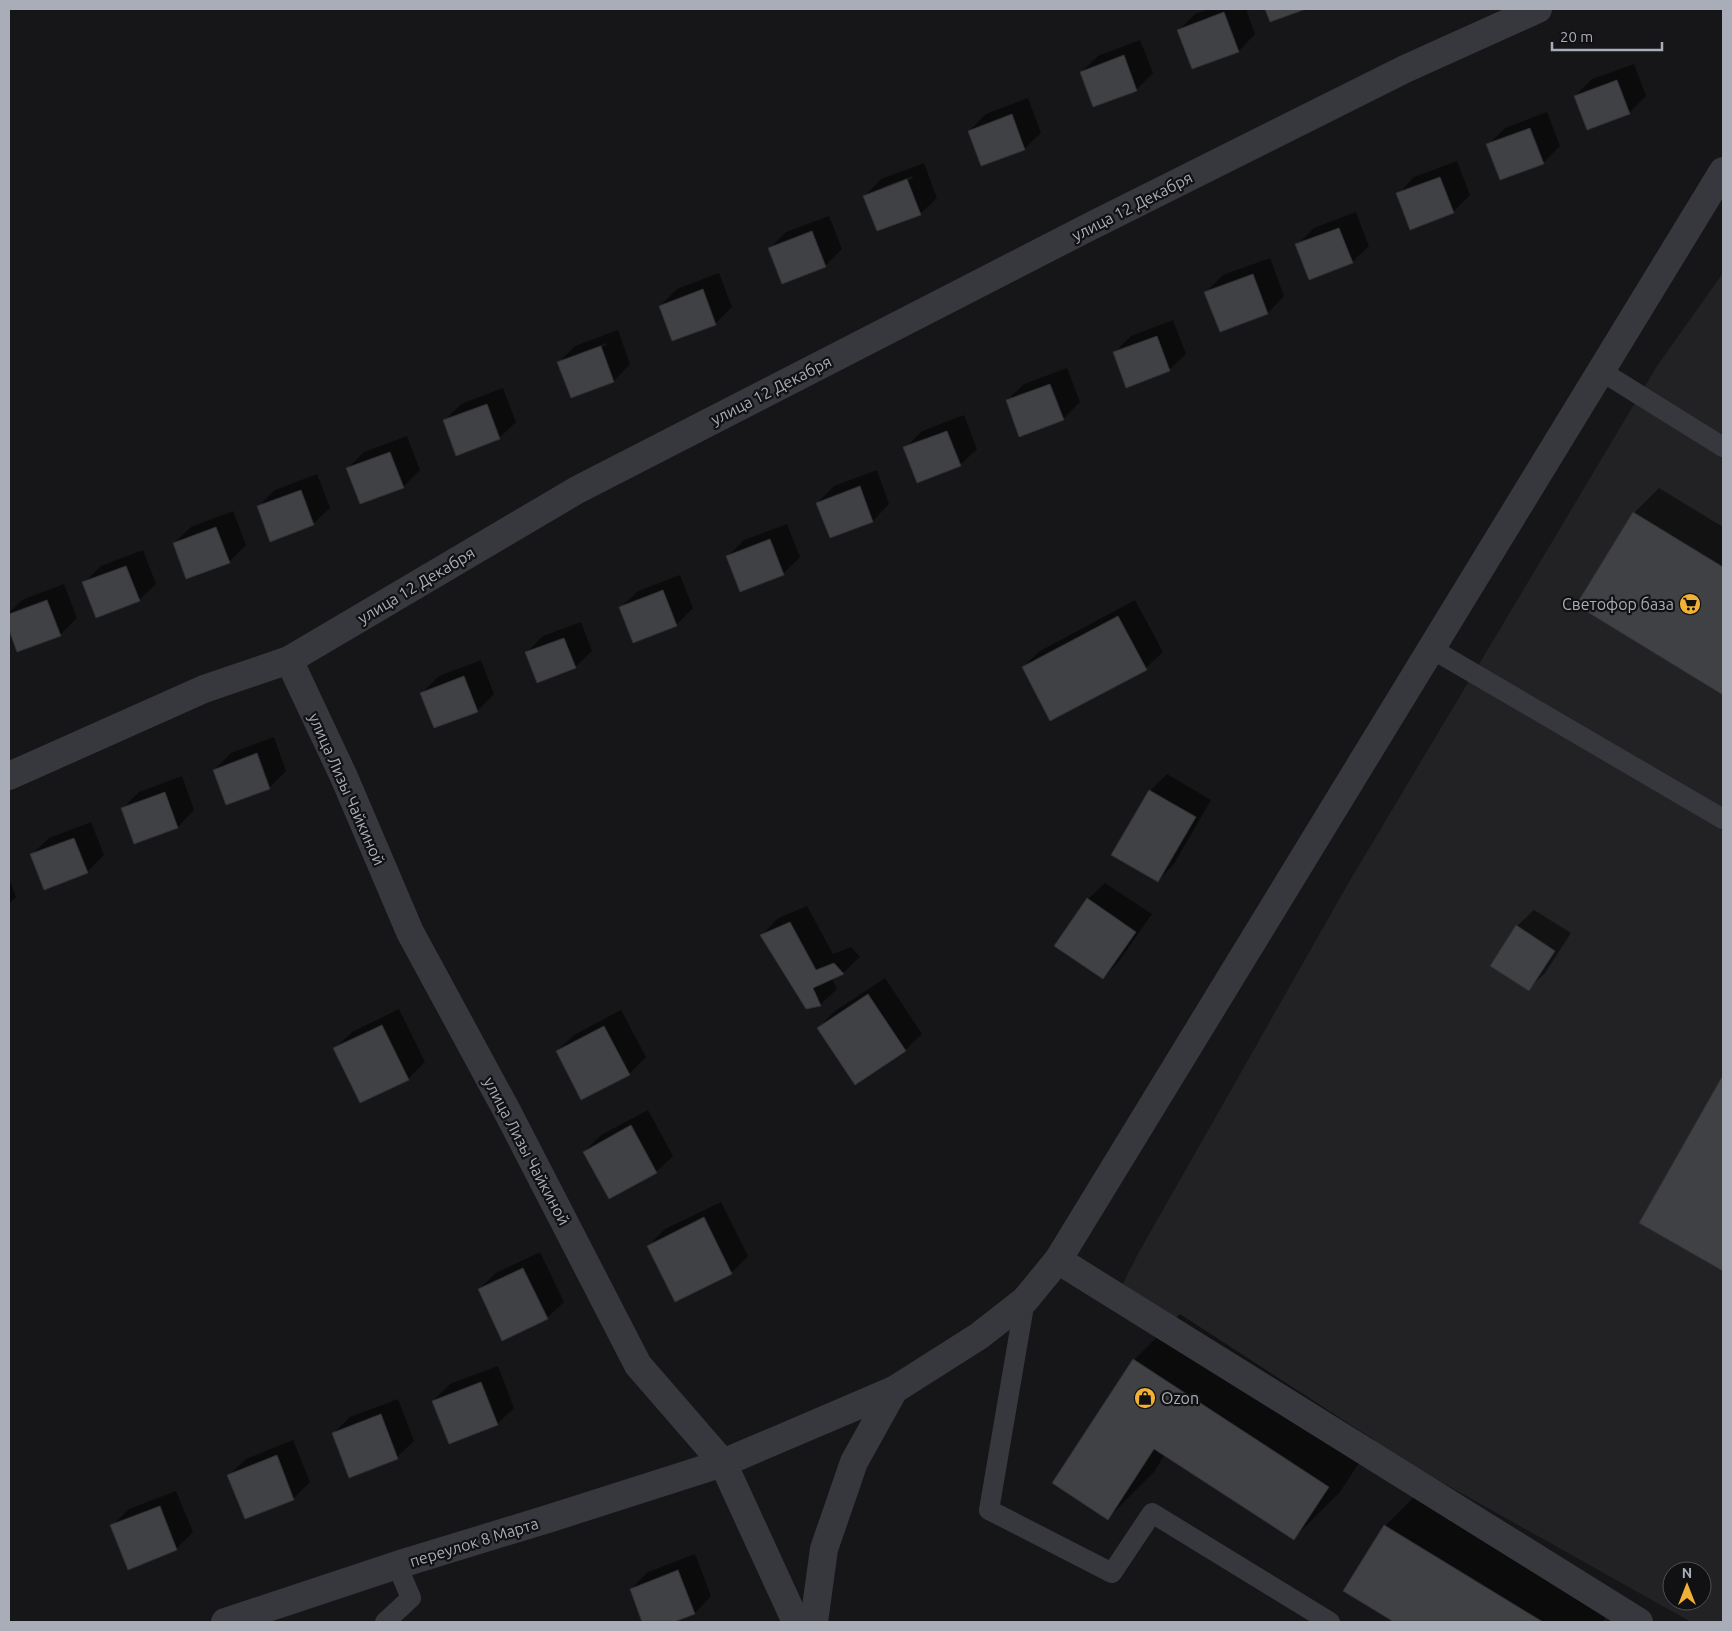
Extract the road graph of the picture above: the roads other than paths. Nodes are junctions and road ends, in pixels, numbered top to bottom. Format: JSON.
{"nodes":[{"id":1,"x":1538,"y":9,"type":"edge"},
{"id":2,"x":1723,"y":171,"type":"edge"},
{"id":3,"x":1601,"y":371,"type":"junction"},
{"id":4,"x":1723,"y":447,"type":"edge"},
{"id":5,"x":1432,"y":649,"type":"junction"},
{"id":6,"x":289,"y":660,"type":"junction"},
{"id":7,"x":9,"y":776,"type":"edge"},
{"id":8,"x":1723,"y":819,"type":"edge"},
{"id":9,"x":1058,"y":1260,"type":"junction"},
{"id":10,"x":1025,"y":1300,"type":"junction"},
{"id":11,"x":894,"y":1390,"type":"junction"},
{"id":12,"x":723,"y":1463,"type":"junction"},
{"id":13,"x":397,"y":1565,"type":"junction"},
{"id":14,"x":225,"y":1622,"type":"edge"},
{"id":15,"x":385,"y":1622,"type":"edge"},
{"id":16,"x":796,"y":1622,"type":"edge"},
{"id":17,"x":814,"y":1622,"type":"edge"},
{"id":18,"x":1330,"y":1622,"type":"edge"},
{"id":19,"x":1639,"y":1622,"type":"edge"}],
"edges":[{"from":1,"to":6,"type":"street","name":"улица 12 Декабря"},
{"from":2,"to":3,"type":"street","name":"переулок 8 Марта"},
{"from":3,"to":4,"type":"lane"},
{"from":3,"to":5,"type":"street","name":"переулок 8 Марта"},
{"from":5,"to":8,"type":"lane"},
{"from":5,"to":9,"type":"street","name":"переулок 8 Марта"},
{"from":6,"to":7,"type":"street","name":"улица 12 Декабря"},
{"from":6,"to":12,"type":"street","name":"улица Лизы Чайкиной"},
{"from":9,"to":10,"type":"street","name":"переулок 8 Марта"},
{"from":9,"to":19,"type":"street"},
{"from":10,"to":11,"type":"street","name":"переулок 8 Марта"},
{"from":10,"to":18,"type":"lane"},
{"from":11,"to":12,"type":"street","name":"переулок 8 Марта"},
{"from":11,"to":17,"type":"street"},
{"from":12,"to":13,"type":"street","name":"переулок 8 Марта"},
{"from":12,"to":16,"type":"street","name":"улица Лизы Чайкиной"},
{"from":13,"to":14,"type":"street","name":"переулок 8 Марта"},
{"from":13,"to":15,"type":"lane"}]}
